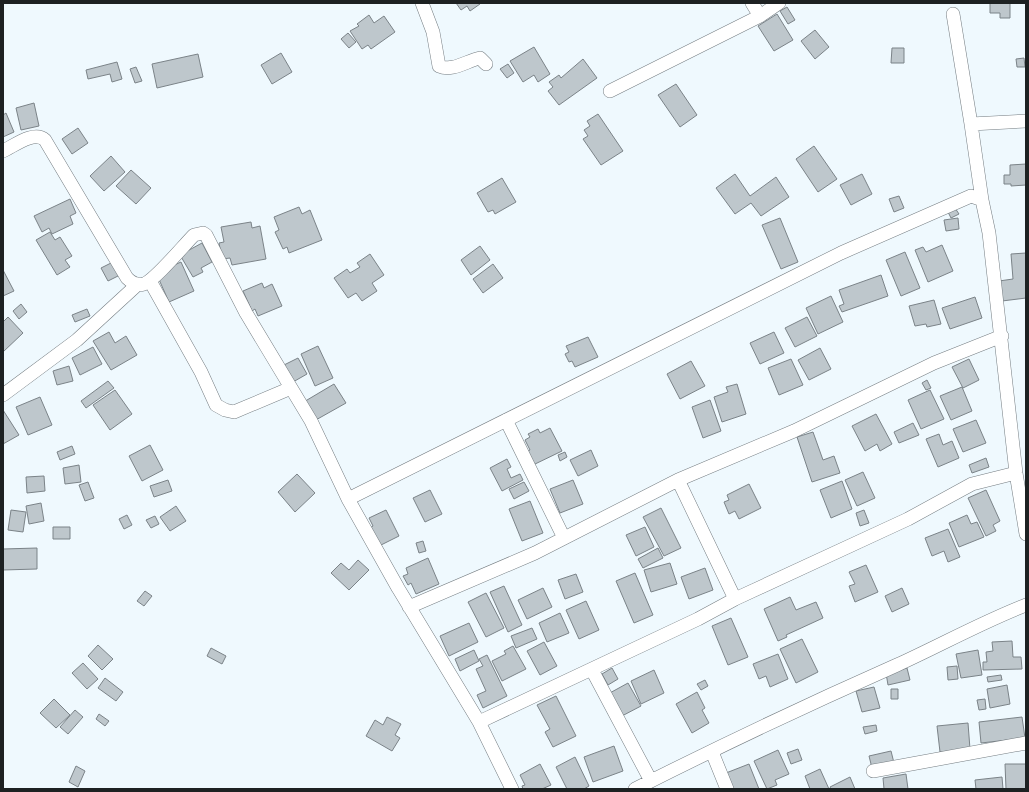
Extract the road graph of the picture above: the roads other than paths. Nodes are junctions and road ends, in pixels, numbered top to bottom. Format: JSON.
{"nodes":[{"id":1,"x":422,"y":3,"type":"edge"},
{"id":2,"x":752,"y":3,"type":"edge"},
{"id":3,"x":779,"y":3,"type":"edge"},
{"id":4,"x":953,"y":14,"type":"dead end"},
{"id":5,"x":760,"y":16,"type":"junction"},
{"id":6,"x":486,"y":64,"type":"dead end"},
{"id":7,"x":610,"y":91,"type":"dead end"},
{"id":8,"x":1026,"y":121,"type":"edge"},
{"id":9,"x":971,"y":124,"type":"junction"},
{"id":10,"x":3,"y":151,"type":"edge"},
{"id":11,"x":982,"y":200,"type":"junction"},
{"id":12,"x":144,"y":283,"type":"junction"},
{"id":13,"x":1002,"y":336,"type":"junction"},
{"id":14,"x":291,"y":388,"type":"junction"},
{"id":15,"x":3,"y":396,"type":"edge"},
{"id":16,"x":506,"y":420,"type":"junction"},
{"id":17,"x":1016,"y":473,"type":"junction"},
{"id":18,"x":678,"y":480,"type":"junction"},
{"id":19,"x":348,"y":499,"type":"junction"},
{"id":20,"x":1026,"y":534,"type":"edge"},
{"id":21,"x":564,"y":538,"type":"junction"},
{"id":22,"x":735,"y":599,"type":"junction"},
{"id":23,"x":1026,"y":605,"type":"edge"},
{"id":24,"x":409,"y":607,"type":"junction"},
{"id":25,"x":592,"y":670,"type":"junction"},
{"id":26,"x":479,"y":722,"type":"junction"},
{"id":27,"x":1026,"y":743,"type":"edge"},
{"id":28,"x":712,"y":752,"type":"junction"},
{"id":29,"x":874,"y":771,"type":"dead end"},
{"id":30,"x":651,"y":781,"type":"junction"},
{"id":31,"x":512,"y":789,"type":"edge"},
{"id":32,"x":635,"y":789,"type":"edge"},
{"id":33,"x":727,"y":789,"type":"edge"}],
"edges":[{"from":1,"to":6,"type":"street"},
{"from":2,"to":5,"type":"street"},
{"from":3,"to":5,"type":"street"},
{"from":4,"to":9,"type":"street"},
{"from":5,"to":7,"type":"street"},
{"from":8,"to":9,"type":"street"},
{"from":9,"to":11,"type":"street"},
{"from":10,"to":12,"type":"street"},
{"from":11,"to":13,"type":"street"},
{"from":11,"to":16,"type":"street"},
{"from":12,"to":14,"type":"street"},
{"from":12,"to":14,"type":"street"},
{"from":12,"to":15,"type":"street"},
{"from":13,"to":17,"type":"street"},
{"from":13,"to":18,"type":"street"},
{"from":14,"to":19,"type":"street"},
{"from":16,"to":19,"type":"street"},
{"from":16,"to":21,"type":"street"},
{"from":17,"to":20,"type":"street"},
{"from":17,"to":22,"type":"street"},
{"from":18,"to":21,"type":"street"},
{"from":18,"to":22,"type":"street"},
{"from":19,"to":24,"type":"street"},
{"from":21,"to":24,"type":"street"},
{"from":22,"to":25,"type":"street"},
{"from":23,"to":28,"type":"street"},
{"from":24,"to":26,"type":"street"},
{"from":25,"to":26,"type":"street"},
{"from":25,"to":30,"type":"street"},
{"from":26,"to":31,"type":"street"},
{"from":27,"to":29,"type":"street"},
{"from":28,"to":30,"type":"street"},
{"from":28,"to":33,"type":"street"},
{"from":30,"to":32,"type":"street"}]}
